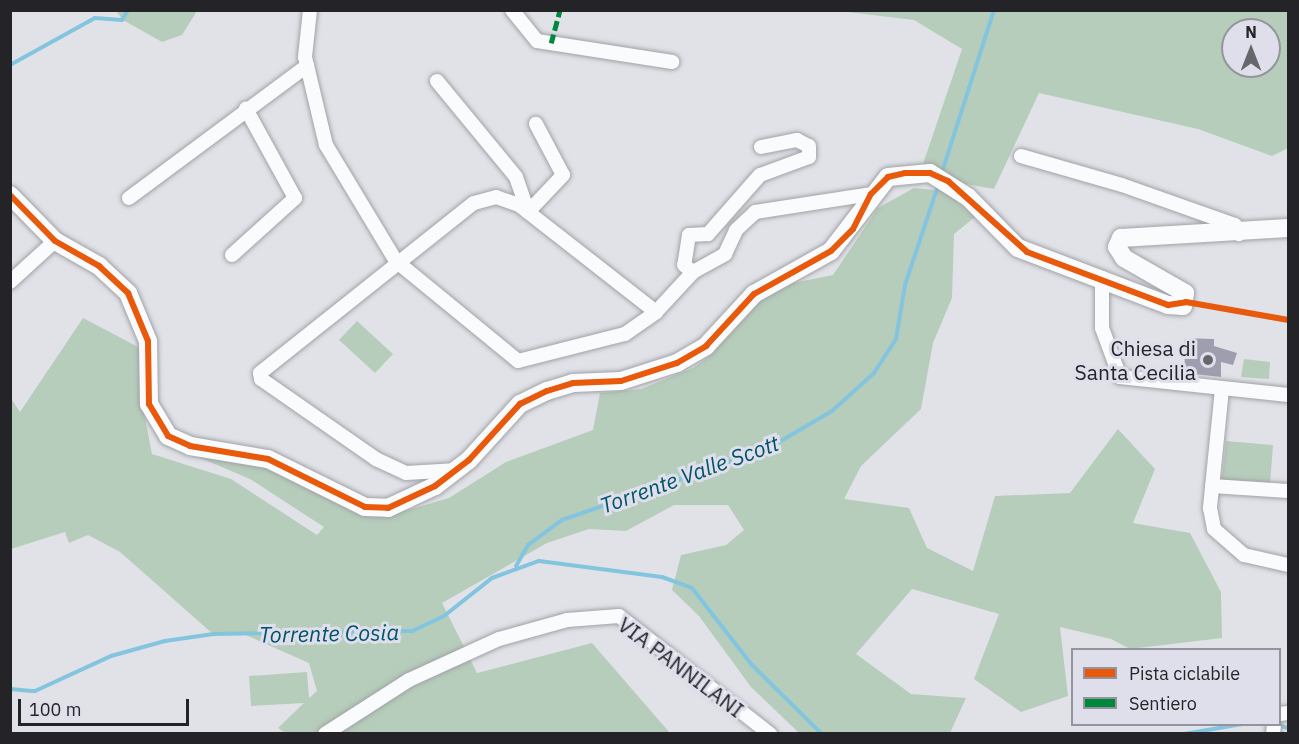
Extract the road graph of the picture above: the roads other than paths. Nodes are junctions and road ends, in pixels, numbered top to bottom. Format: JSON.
{"nodes":[{"id":1,"x":310,"y":10,"type":"edge"},
{"id":2,"x":512,"y":10,"type":"edge"},
{"id":3,"x":672,"y":62,"type":"dead end"},
{"id":4,"x":307,"y":66,"type":"junction"},
{"id":5,"x":437,"y":81,"type":"dead end"},
{"id":6,"x":246,"y":109,"type":"junction"},
{"id":7,"x":536,"y":124,"type":"dead end"},
{"id":8,"x":761,"y":147,"type":"dead end"},
{"id":9,"x":1021,"y":156,"type":"dead end"},
{"id":10,"x":871,"y":194,"type":"junction"},
{"id":11,"x":10,"y":195,"type":"edge"},
{"id":12,"x":129,"y":198,"type":"dead end"},
{"id":13,"x":528,"y":212,"type":"junction"},
{"id":14,"x":1288,"y":228,"type":"edge"},
{"id":15,"x":1239,"y":234,"type":"junction"},
{"id":16,"x":55,"y":242,"type":"junction"},
{"id":17,"x":232,"y":255,"type":"dead end"},
{"id":18,"x":396,"y":261,"type":"junction"},
{"id":19,"x":693,"y":272,"type":"junction"},
{"id":20,"x":1102,"y":278,"type":"junction"},
{"id":21,"x":10,"y":282,"type":"edge"},
{"id":22,"x":656,"y":312,"type":"junction"},
{"id":23,"x":1221,"y":389,"type":"junction"},
{"id":24,"x":1288,"y":395,"type":"edge"},
{"id":25,"x":458,"y":470,"type":"junction"},
{"id":26,"x":1212,"y":486,"type":"junction"},
{"id":27,"x":1288,"y":491,"type":"edge"},
{"id":28,"x":1288,"y":565,"type":"edge"},
{"id":29,"x":326,"y":734,"type":"edge"},
{"id":30,"x":770,"y":734,"type":"edge"}],
"edges":[{"from":1,"to":4,"type":"street"},
{"from":2,"to":3,"type":"street"},
{"from":4,"to":6,"type":"street"},
{"from":4,"to":18,"type":"street"},
{"from":5,"to":13,"type":"street"},
{"from":6,"to":12,"type":"street"},
{"from":6,"to":17,"type":"street"},
{"from":7,"to":13,"type":"street"},
{"from":8,"to":19,"type":"street"},
{"from":9,"to":15,"type":"street"},
{"from":10,"to":19,"type":"street"},
{"from":10,"to":20,"type":"street"},
{"from":10,"to":25,"type":"street"},
{"from":11,"to":16,"type":"street"},
{"from":13,"to":18,"type":"street"},
{"from":13,"to":22,"type":"street"},
{"from":14,"to":15,"type":"street"},
{"from":15,"to":20,"type":"street"},
{"from":16,"to":21,"type":"street"},
{"from":16,"to":25,"type":"street"},
{"from":18,"to":22,"type":"street"},
{"from":18,"to":25,"type":"street"},
{"from":19,"to":22,"type":"street"},
{"from":20,"to":23,"type":"street"},
{"from":23,"to":24,"type":"street"},
{"from":23,"to":26,"type":"street"},
{"from":26,"to":27,"type":"street"},
{"from":26,"to":28,"type":"street"},
{"from":29,"to":30,"type":"street","name":"VIA PANNILANI"}]}
